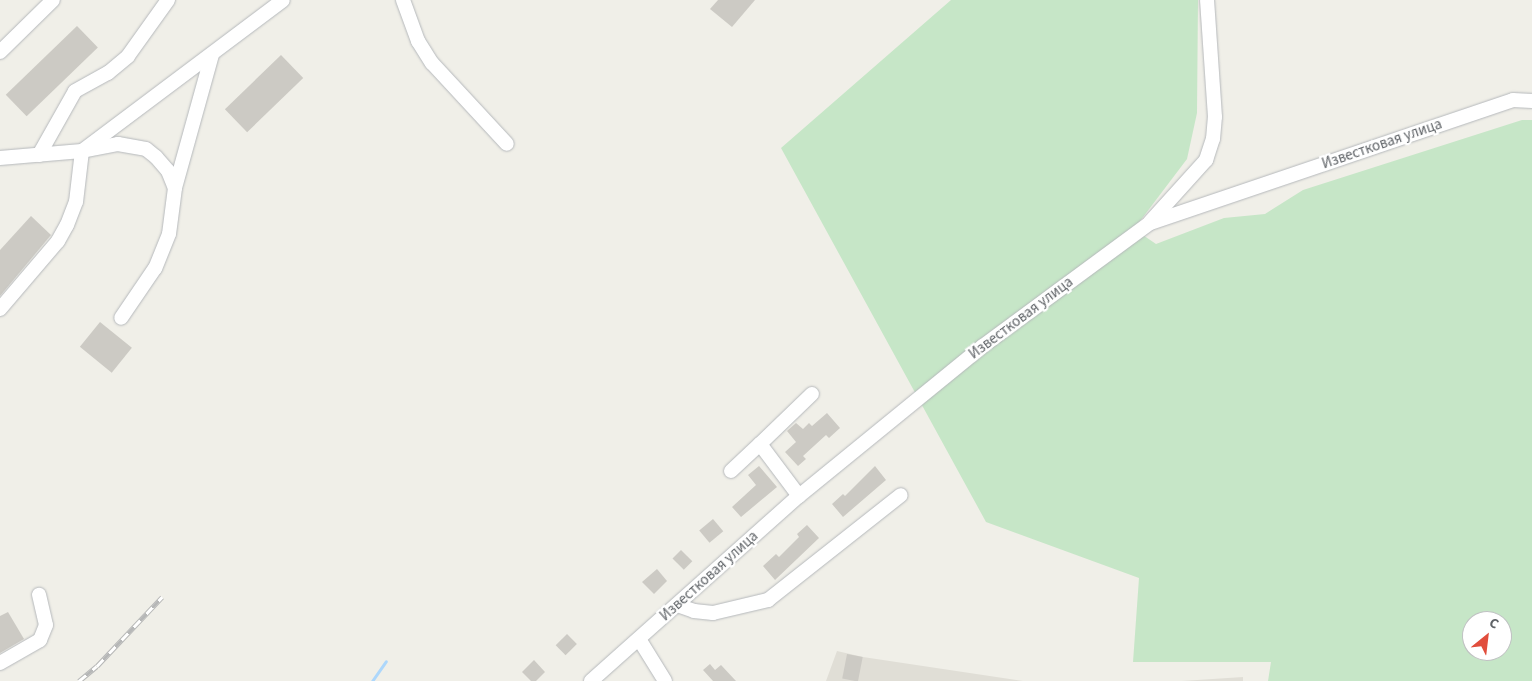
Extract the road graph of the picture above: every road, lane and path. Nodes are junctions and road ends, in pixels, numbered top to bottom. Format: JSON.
{"nodes":[{"id":1,"x":53,"y":0,"type":"edge"},
{"id":2,"x":168,"y":0,"type":"edge"},
{"id":3,"x":283,"y":0,"type":"edge"},
{"id":4,"x":403,"y":0,"type":"edge"},
{"id":5,"x":1207,"y":0,"type":"edge"},
{"id":6,"x":0,"y":52,"type":"edge"},
{"id":7,"x":212,"y":55,"type":"junction"},
{"id":8,"x":1532,"y":101,"type":"edge"},
{"id":9,"x":507,"y":144,"type":"dead end"},
{"id":10,"x":82,"y":151,"type":"junction"},
{"id":11,"x":39,"y":155,"type":"junction"},
{"id":12,"x":0,"y":158,"type":"edge"},
{"id":13,"x":175,"y":188,"type":"junction"},
{"id":14,"x":1150,"y":223,"type":"junction"},
{"id":15,"x":0,"y":309,"type":"edge"},
{"id":16,"x":121,"y":318,"type":"dead end"},
{"id":17,"x":812,"y":394,"type":"dead end"},
{"id":18,"x":760,"y":444,"type":"junction"},
{"id":19,"x":731,"y":471,"type":"dead end"},
{"id":20,"x":901,"y":495,"type":"dead end"},
{"id":21,"x":799,"y":496,"type":"junction"},
{"id":22,"x":39,"y":595,"type":"dead end"},
{"id":23,"x":677,"y":605,"type":"junction"},
{"id":24,"x":639,"y":639,"type":"junction"},
{"id":25,"x":0,"y":663,"type":"edge"},
{"id":26,"x":591,"y":681,"type":"edge"},
{"id":27,"x":665,"y":681,"type":"edge"}],
"edges":[{"from":1,"to":6,"type":"street"},
{"from":2,"to":11,"type":"street"},
{"from":3,"to":7,"type":"street"},
{"from":4,"to":9,"type":"street"},
{"from":5,"to":14,"type":"street"},
{"from":7,"to":10,"type":"street"},
{"from":7,"to":13,"type":"street"},
{"from":8,"to":14,"type":"street","name":"Известковая улица"},
{"from":10,"to":11,"type":"street"},
{"from":10,"to":13,"type":"street"},
{"from":10,"to":15,"type":"street"},
{"from":11,"to":12,"type":"street"},
{"from":13,"to":16,"type":"street"},
{"from":14,"to":21,"type":"street","name":"Известковая улица"},
{"from":17,"to":18,"type":"street"},
{"from":18,"to":19,"type":"street"},
{"from":18,"to":21,"type":"street"},
{"from":20,"to":23,"type":"street"},
{"from":21,"to":23,"type":"street","name":"Известковая улица"},
{"from":22,"to":25,"type":"street"},
{"from":23,"to":24,"type":"street","name":"Известковая улица"},
{"from":24,"to":26,"type":"street","name":"Известковая улица"},
{"from":24,"to":27,"type":"street"}]}
